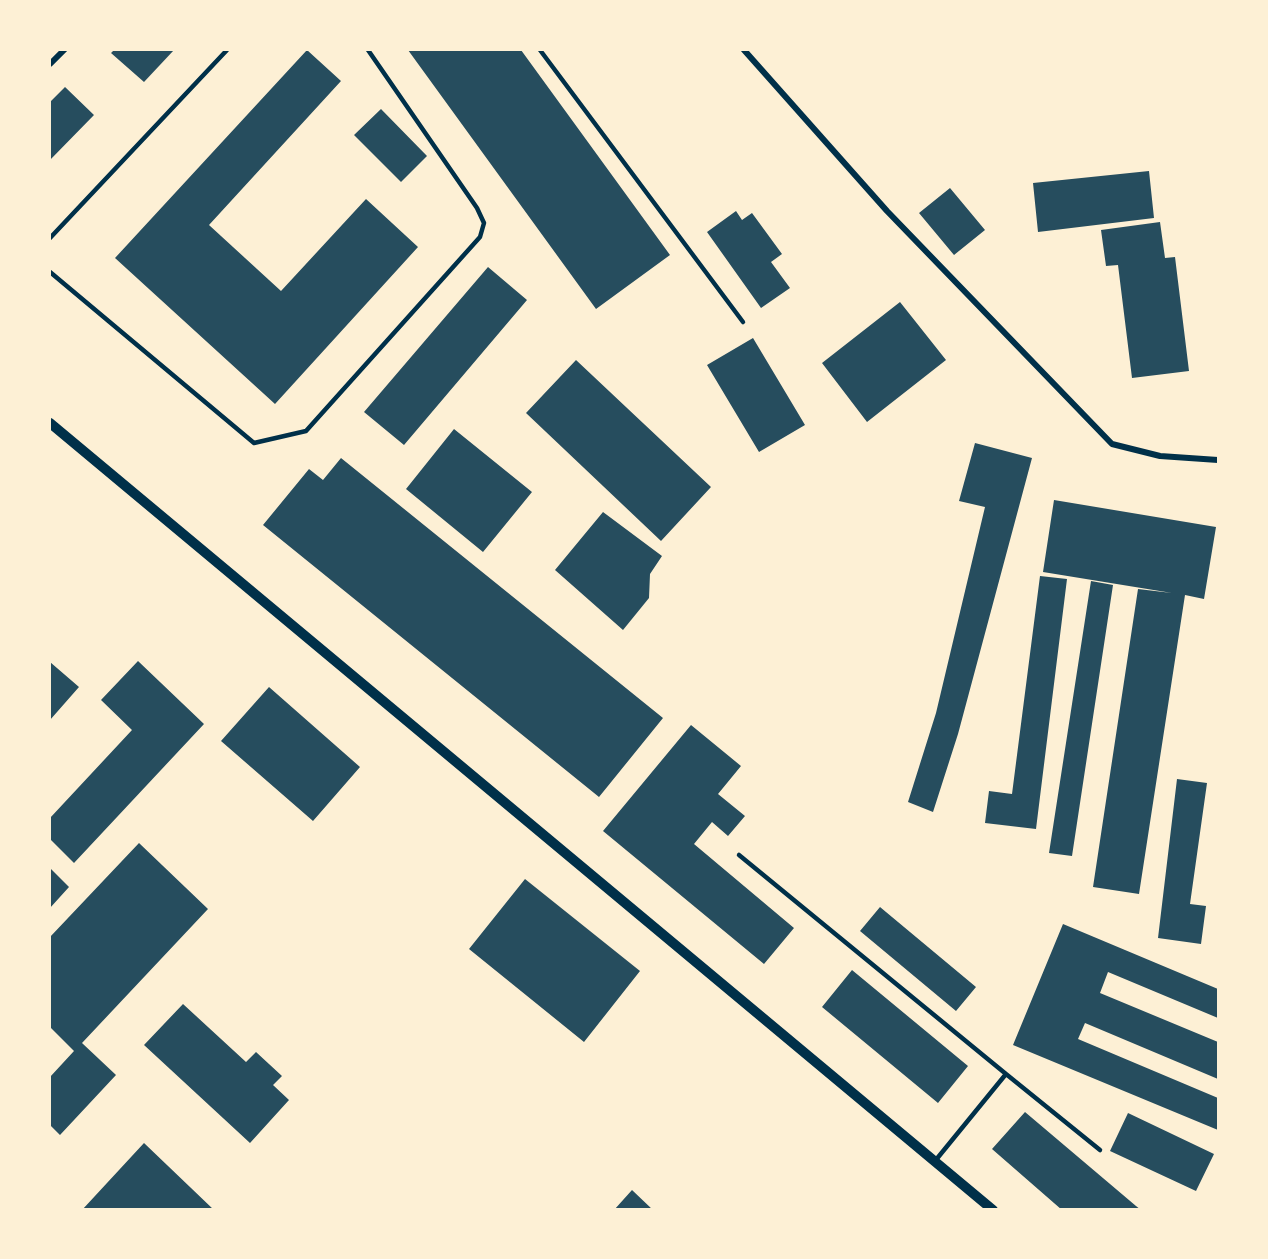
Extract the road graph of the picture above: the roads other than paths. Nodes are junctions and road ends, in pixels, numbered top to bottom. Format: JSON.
{"nodes":[{"id":1,"x":64,"y":50,"type":"edge"},
{"id":2,"x":227,"y":50,"type":"edge"},
{"id":3,"x":368,"y":50,"type":"edge"},
{"id":4,"x":540,"y":50,"type":"edge"},
{"id":5,"x":744,"y":50,"type":"edge"},
{"id":6,"x":50,"y":64,"type":"edge"},
{"id":7,"x":50,"y":238,"type":"edge"},
{"id":8,"x":50,"y":272,"type":"edge"},
{"id":9,"x":743,"y":322,"type":"dead end"},
{"id":10,"x":50,"y":423,"type":"edge"},
{"id":11,"x":1218,"y":460,"type":"edge"},
{"id":12,"x":739,"y":855,"type":"dead end"},
{"id":13,"x":1006,"y":1074,"type":"junction"},
{"id":14,"x":1100,"y":1150,"type":"dead end"},
{"id":15,"x":935,"y":1161,"type":"junction"},
{"id":16,"x":993,"y":1209,"type":"edge"}],
"edges":[{"from":1,"to":6,"type":"street"},
{"from":2,"to":7,"type":"lane"},
{"from":3,"to":8,"type":"lane"},
{"from":4,"to":9,"type":"lane"},
{"from":5,"to":11,"type":"street"},
{"from":10,"to":15,"type":"street"},
{"from":12,"to":13,"type":"lane"},
{"from":13,"to":14,"type":"lane"},
{"from":13,"to":15,"type":"lane"},
{"from":15,"to":16,"type":"street"}]}
